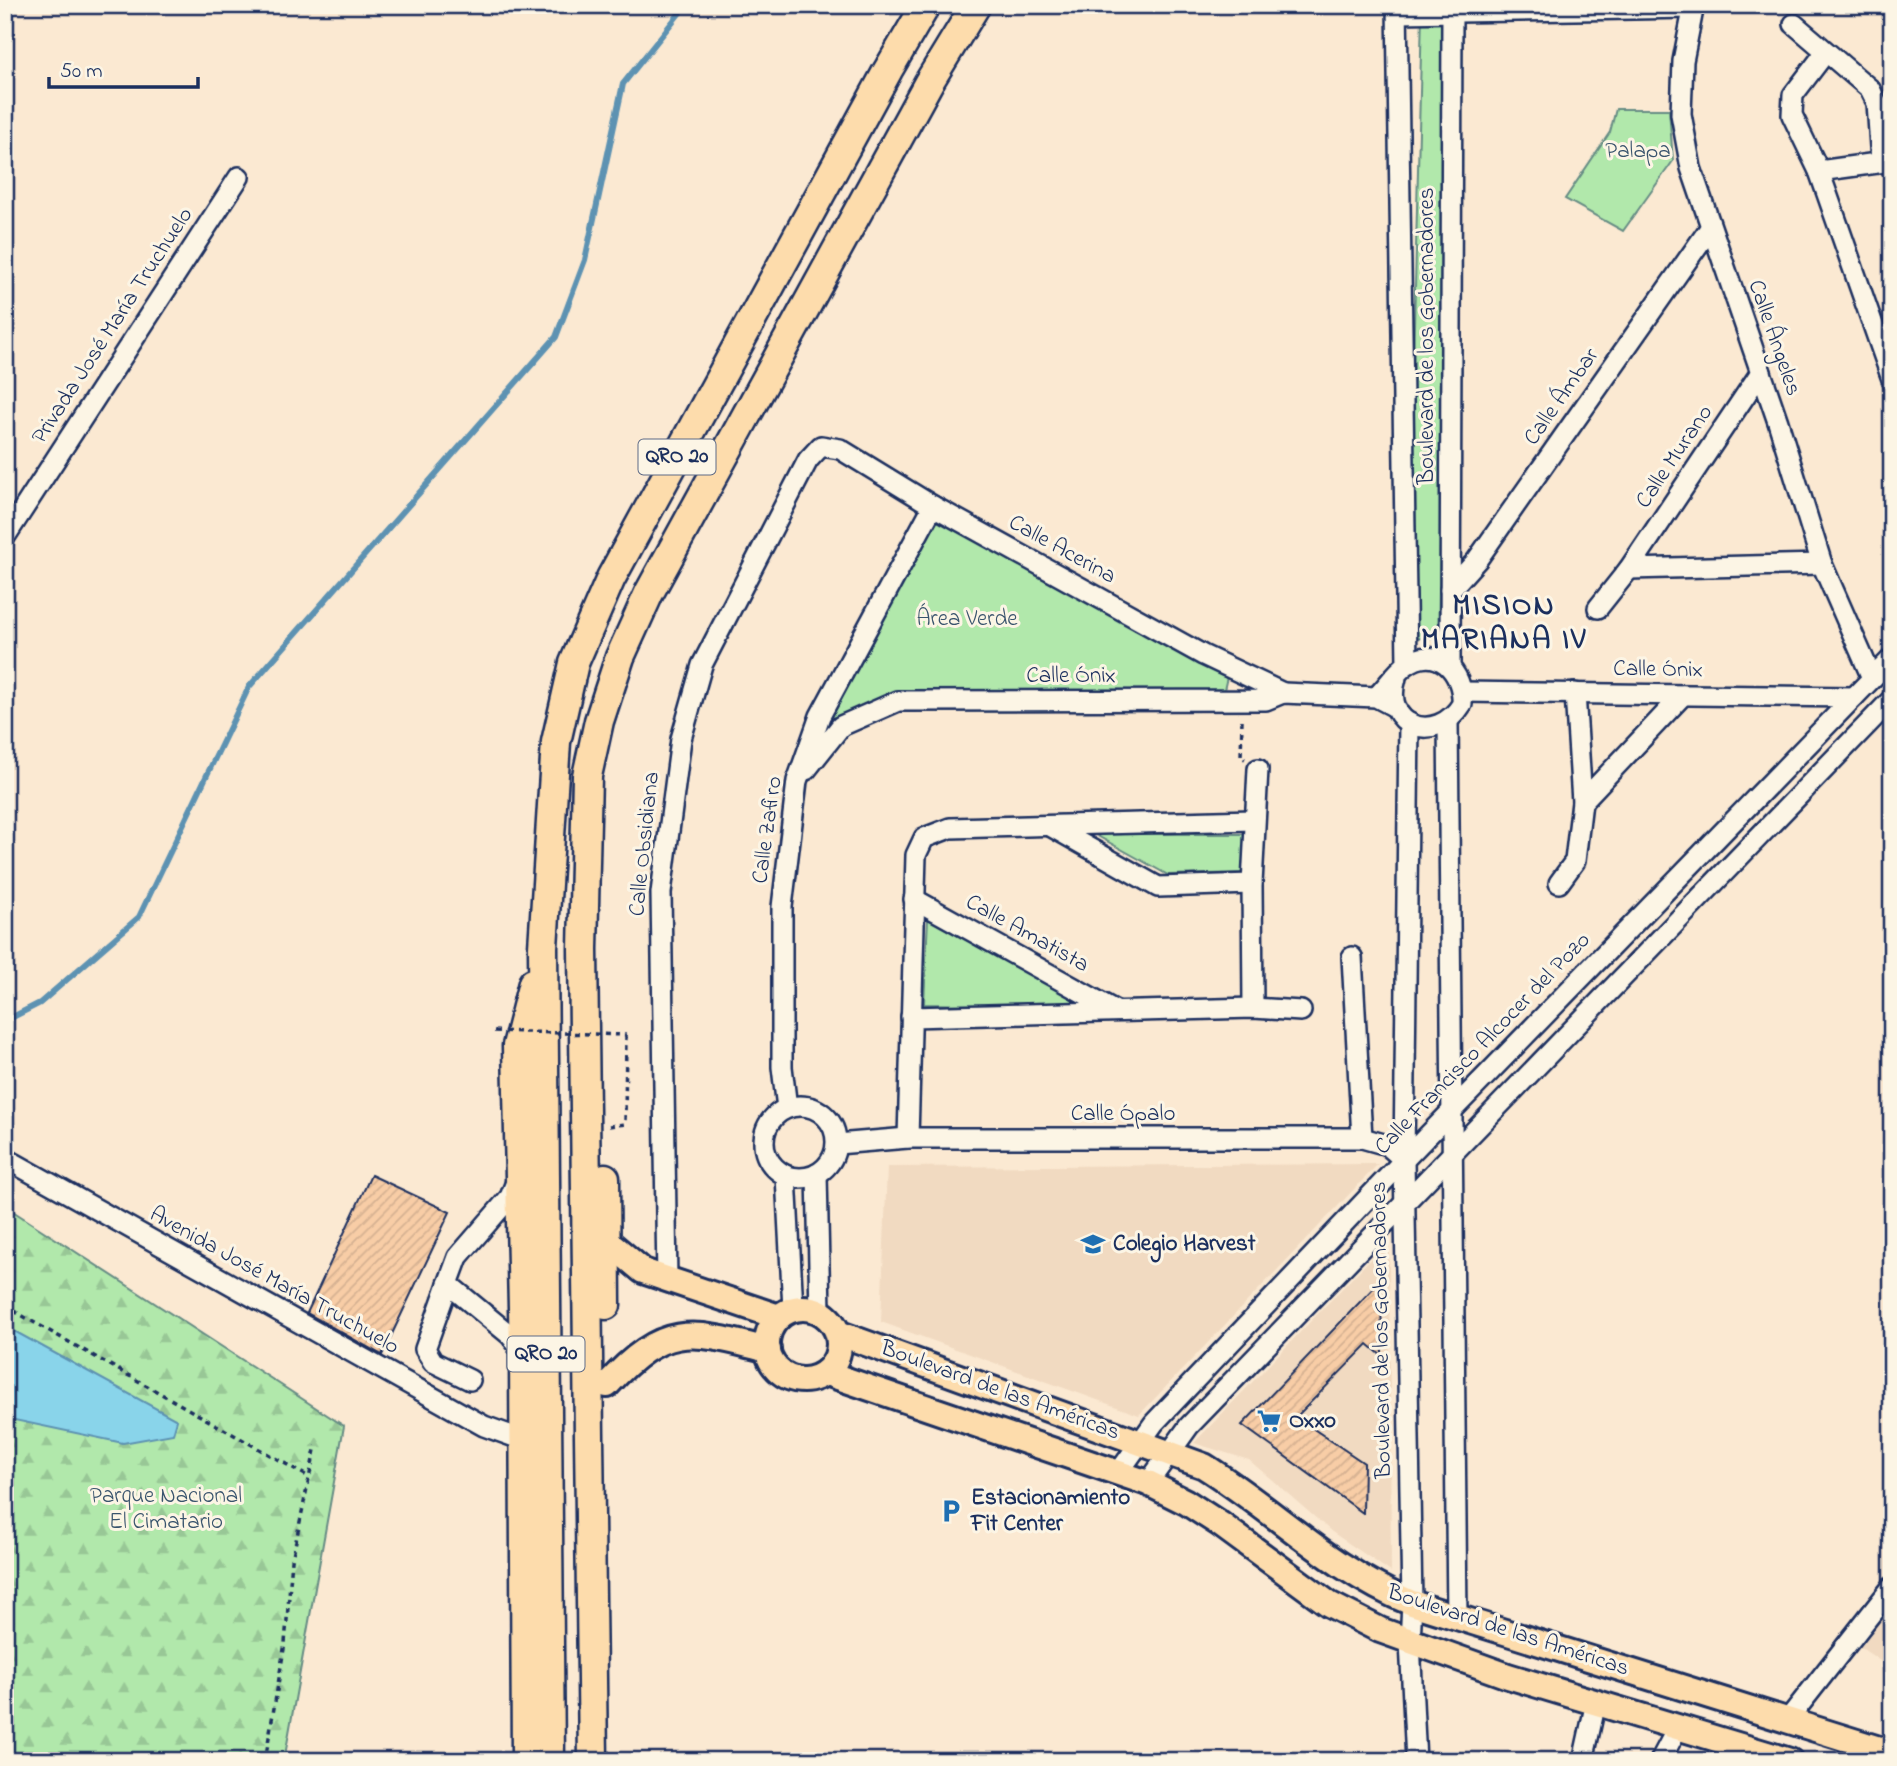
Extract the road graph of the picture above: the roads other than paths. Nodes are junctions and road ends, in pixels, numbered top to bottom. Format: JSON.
{"nodes":[{"id":1,"x":926,"y":5,"type":"edge"},
{"id":2,"x":976,"y":5,"type":"edge"},
{"id":3,"x":1693,"y":6,"type":"edge"},
{"id":4,"x":1452,"y":8,"type":"edge"},
{"id":5,"x":1397,"y":9,"type":"edge"},
{"id":6,"x":1794,"y":24,"type":"dead end"},
{"id":7,"x":1825,"y":53,"type":"junction"},
{"id":8,"x":1887,"y":161,"type":"edge"},
{"id":9,"x":1819,"y":170,"type":"junction"},
{"id":10,"x":239,"y":177,"type":"dead end"},
{"id":11,"x":1710,"y":228,"type":"junction"},
{"id":12,"x":1761,"y":372,"type":"junction"},
{"id":13,"x":1892,"y":379,"type":"edge"},
{"id":14,"x":821,"y":446,"type":"joint"},
{"id":15,"x":933,"y":506,"type":"junction"},
{"id":16,"x":5,"y":537,"type":"edge"},
{"id":17,"x":1822,"y":564,"type":"junction"},
{"id":18,"x":1629,"y":569,"type":"junction"},
{"id":19,"x":1450,"y":590,"type":"junction"},
{"id":20,"x":1598,"y":608,"type":"dead end"},
{"id":21,"x":1892,"y":658,"type":"edge"},
{"id":22,"x":1450,"y":666,"type":"junction"},
{"id":23,"x":1238,"y":671,"type":"junction"},
{"id":24,"x":1401,"y":671,"type":"junction"},
{"id":25,"x":1872,"y":678,"type":"junction"},
{"id":26,"x":1463,"y":692,"type":"junction"},
{"id":27,"x":1283,"y":693,"type":"junction"},
{"id":28,"x":1575,"y":694,"type":"junction"},
{"id":29,"x":1683,"y":695,"type":"junction"},
{"id":30,"x":1376,"y":697,"type":"junction"},
{"id":31,"x":1854,"y":697,"type":"junction"},
{"id":32,"x":1892,"y":699,"type":"edge"},
{"id":33,"x":1234,"y":700,"type":"junction"},
{"id":34,"x":1395,"y":707,"type":"junction"},
{"id":35,"x":1448,"y":721,"type":"junction"},
{"id":36,"x":1409,"y":723,"type":"junction"},
{"id":37,"x":1258,"y":769,"type":"road end"},
{"id":38,"x":797,"y":781,"type":"junction"},
{"id":39,"x":1582,"y":802,"type":"junction"},
{"id":40,"x":1253,"y":820,"type":"junction"},
{"id":41,"x":1052,"y":827,"type":"junction"},
{"id":42,"x":1559,"y":883,"type":"dead end"},
{"id":43,"x":1252,"y":884,"type":"junction"},
{"id":44,"x":914,"y":899,"type":"junction"},
{"id":45,"x":542,"y":947,"type":"junction"},
{"id":46,"x":583,"y":949,"type":"junction"},
{"id":47,"x":1352,"y":957,"type":"dead end"},
{"id":48,"x":1253,"y":1008,"type":"junction"},
{"id":49,"x":1301,"y":1011,"type":"dead end"},
{"id":50,"x":1117,"y":1012,"type":"junction"},
{"id":51,"x":911,"y":1017,"type":"junction"},
{"id":52,"x":787,"y":1108,"type":"junction"},
{"id":53,"x":1453,"y":1110,"type":"junction"},
{"id":54,"x":908,"y":1138,"type":"junction"},
{"id":55,"x":1362,"y":1138,"type":"junction"},
{"id":56,"x":837,"y":1144,"type":"junction"},
{"id":57,"x":1453,"y":1153,"type":"junction"},
{"id":58,"x":5,"y":1158,"type":"edge"},
{"id":59,"x":1404,"y":1160,"type":"junction"},
{"id":60,"x":522,"y":1164,"type":"junction"},
{"id":61,"x":817,"y":1174,"type":"junction"},
{"id":62,"x":786,"y":1176,"type":"junction"},
{"id":63,"x":1404,"y":1203,"type":"junction"},
{"id":64,"x":606,"y":1240,"type":"junction"},
{"id":65,"x":667,"y":1280,"type":"junction"},
{"id":66,"x":448,"y":1284,"type":"junction"},
{"id":67,"x":820,"y":1312,"type":"junction"},
{"id":68,"x":786,"y":1313,"type":"junction"},
{"id":69,"x":838,"y":1333,"type":"junction"},
{"id":70,"x":768,"y":1350,"type":"junction"},
{"id":71,"x":524,"y":1353,"type":"junction"},
{"id":72,"x":825,"y":1373,"type":"junction"},
{"id":73,"x":470,"y":1380,"type":"dead end"},
{"id":74,"x":607,"y":1385,"type":"junction"},
{"id":75,"x":523,"y":1440,"type":"junction"},
{"id":76,"x":1140,"y":1441,"type":"junction"},
{"id":77,"x":1168,"y":1452,"type":"junction"},
{"id":78,"x":1119,"y":1472,"type":"junction"},
{"id":79,"x":1148,"y":1483,"type":"junction"},
{"id":80,"x":1892,"y":1587,"type":"edge"},
{"id":81,"x":1412,"y":1603,"type":"junction"},
{"id":82,"x":1457,"y":1619,"type":"junction"},
{"id":83,"x":1410,"y":1642,"type":"junction"},
{"id":84,"x":1596,"y":1702,"type":"junction"},
{"id":85,"x":1787,"y":1721,"type":"junction"},
{"id":86,"x":1678,"y":1727,"type":"junction"},
{"id":87,"x":1892,"y":1753,"type":"edge"},
{"id":88,"x":1754,"y":1756,"type":"edge"},
{"id":89,"x":526,"y":1761,"type":"edge"},
{"id":90,"x":550,"y":1761,"type":"edge"},
{"id":91,"x":593,"y":1761,"type":"edge"},
{"id":92,"x":607,"y":1761,"type":"edge"},
{"id":93,"x":1416,"y":1761,"type":"edge"},
{"id":94,"x":1583,"y":1761,"type":"edge"},
{"id":95,"x":1660,"y":1761,"type":"edge"},
{"id":96,"x":1790,"y":1761,"type":"edge"}],
"edges":[{"from":1,"to":45,"type":"highway","number":"QRO 20"},
{"from":2,"to":46,"type":"highway","number":"QRO 20"},
{"from":3,"to":4,"type":"street"},
{"from":3,"to":11,"type":"street","name":"Calle Ángeles"},
{"from":4,"to":5,"type":"street"},
{"from":4,"to":19,"type":"street","name":"Boulevard de los Gobernadores"},
{"from":5,"to":24,"type":"street","name":"Boulevard de los Gobernadores"},
{"from":6,"to":7,"type":"street"},
{"from":7,"to":8,"type":"street"},
{"from":7,"to":9,"type":"street"},
{"from":8,"to":9,"type":"street"},
{"from":9,"to":13,"type":"street"},
{"from":10,"to":16,"type":"street","name":"Privada José María Truchuelo"},
{"from":11,"to":12,"type":"street","name":"Calle Ángeles"},
{"from":11,"to":19,"type":"street","name":"Calle Ámbar"},
{"from":12,"to":17,"type":"street","name":"Calle Ángeles"},
{"from":12,"to":18,"type":"street","name":"Calle Murano"},
{"from":14,"to":15,"type":"street","name":"Calle Acerina"},
{"from":14,"to":65,"type":"street","name":"Calle Obsidiana"},
{"from":15,"to":23,"type":"street","name":"Calle Acerina"},
{"from":15,"to":38,"type":"street","name":"Calle Zafiro"},
{"from":17,"to":18,"type":"street"},
{"from":17,"to":25,"type":"street","name":"Calle Ángeles"},
{"from":18,"to":20,"type":"street","name":"Calle Murano"},
{"from":19,"to":22,"type":"street","name":"Boulevard de los Gobernadores"},
{"from":21,"to":25,"type":"street","name":"Calle Francisco Alcocer del Pozo"},
{"from":22,"to":24,"type":"street"},
{"from":22,"to":26,"type":"street"},
{"from":23,"to":27,"type":"street","name":"Calle Acerina"},
{"from":23,"to":33,"type":"street"},
{"from":24,"to":30,"type":"street"},
{"from":24,"to":34,"type":"street"},
{"from":25,"to":31,"type":"street","name":"Calle Francisco Alcocer del Pozo"},
{"from":26,"to":28,"type":"street","name":"Calle Ónix"},
{"from":26,"to":35,"type":"street"},
{"from":27,"to":30,"type":"street","name":"Calle Ónix"},
{"from":27,"to":33,"type":"street","name":"Calle Ónix"},
{"from":28,"to":29,"type":"street","name":"Calle Ónix"},
{"from":28,"to":39,"type":"street"},
{"from":29,"to":31,"type":"street","name":"Calle Ónix"},
{"from":29,"to":39,"type":"street"},
{"from":30,"to":34,"type":"street","name":"Calle Ónix"},
{"from":31,"to":53,"type":"street","name":"Calle Francisco Alcocer del Pozo"},
{"from":32,"to":57,"type":"street"},
{"from":33,"to":38,"type":"street","name":"Calle Ónix"},
{"from":34,"to":36,"type":"street"},
{"from":35,"to":36,"type":"street"},
{"from":35,"to":53,"type":"street"},
{"from":36,"to":59,"type":"street","name":"Boulevard de los Gobernadores"},
{"from":37,"to":40,"type":"street"},
{"from":38,"to":52,"type":"street","name":"Calle Zafiro"},
{"from":39,"to":42,"type":"street"},
{"from":40,"to":41,"type":"street"},
{"from":40,"to":43,"type":"street"},
{"from":41,"to":43,"type":"street"},
{"from":41,"to":44,"type":"street"},
{"from":43,"to":48,"type":"street"},
{"from":44,"to":50,"type":"street","name":"Calle Amatista"},
{"from":44,"to":51,"type":"street"},
{"from":45,"to":60,"type":"highway"},
{"from":45,"to":90,"type":"highway","number":"QRO 20"},
{"from":46,"to":64,"type":"highway"},
{"from":46,"to":91,"type":"highway","number":"QRO 20"},
{"from":47,"to":55,"type":"street"},
{"from":48,"to":49,"type":"street","name":"Calle Amatista"},
{"from":48,"to":50,"type":"street","name":"Calle Amatista"},
{"from":50,"to":51,"type":"street","name":"Calle Amatista"},
{"from":51,"to":54,"type":"street"},
{"from":52,"to":56,"type":"street"},
{"from":52,"to":62,"type":"street"},
{"from":53,"to":57,"type":"street"},
{"from":53,"to":59,"type":"street","name":"Calle Francisco Alcocer del Pozo"},
{"from":54,"to":55,"type":"street","name":"Calle Ópalo"},
{"from":54,"to":56,"type":"street","name":"Calle Ópalo"},
{"from":55,"to":59,"type":"street","name":"Calle Ópalo"},
{"from":56,"to":61,"type":"street"},
{"from":57,"to":63,"type":"street"},
{"from":57,"to":82,"type":"street"},
{"from":58,"to":75,"type":"street","name":"Avenida José María Truchuelo"},
{"from":59,"to":63,"type":"street","name":"Boulevard de los Gobernadores"},
{"from":59,"to":76,"type":"street","name":"Calle Francisco Alcocer del Pozo"},
{"from":60,"to":66,"type":"street"},
{"from":60,"to":71,"type":"highway"},
{"from":61,"to":62,"type":"street"},
{"from":61,"to":67,"type":"street"},
{"from":62,"to":68,"type":"street"},
{"from":63,"to":77,"type":"street"},
{"from":63,"to":81,"type":"street","name":"Boulevard de los Gobernadores"},
{"from":64,"to":65,"type":"main road"},
{"from":64,"to":74,"type":"highway"},
{"from":65,"to":68,"type":"main road"},
{"from":66,"to":71,"type":"street"},
{"from":66,"to":73,"type":"street"},
{"from":67,"to":68,"type":"main road"},
{"from":67,"to":69,"type":"main road"},
{"from":68,"to":70,"type":"main road"},
{"from":69,"to":72,"type":"main road"},
{"from":69,"to":76,"type":"main road","name":"Boulevard de las Américas"},
{"from":70,"to":72,"type":"main road"},
{"from":70,"to":74,"type":"main road"},
{"from":71,"to":75,"type":"highway"},
{"from":72,"to":78,"type":"main road","name":"Boulevard de las Américas"},
{"from":74,"to":92,"type":"highway"},
{"from":75,"to":89,"type":"highway"},
{"from":76,"to":77,"type":"main road","name":"Boulevard de las Américas"},
{"from":76,"to":78,"type":"street","name":"Calle Francisco Alcocer del Pozo"},
{"from":77,"to":79,"type":"street"},
{"from":77,"to":81,"type":"main road","name":"Boulevard de las Américas"},
{"from":78,"to":79,"type":"main road","name":"Boulevard de las Américas"},
{"from":79,"to":83,"type":"main road","name":"Boulevard de las Américas"},
{"from":80,"to":85,"type":"street"},
{"from":81,"to":82,"type":"main road","name":"Boulevard de las Américas"},
{"from":81,"to":83,"type":"street","name":"Boulevard de los Gobernadores"},
{"from":82,"to":85,"type":"main road","name":"Boulevard de las Américas"},
{"from":83,"to":84,"type":"main road","name":"Boulevard de las Américas"},
{"from":83,"to":93,"type":"street","name":"Boulevard de los Gobernadores"},
{"from":84,"to":86,"type":"main road","name":"Boulevard de las Américas"},
{"from":84,"to":94,"type":"street"},
{"from":85,"to":87,"type":"main road","name":"Boulevard de las Américas"},
{"from":86,"to":88,"type":"main road","name":"Boulevard de las Américas"},
{"from":86,"to":95,"type":"street"},
{"from":88,"to":96,"type":"main road","name":"Boulevard de las Américas"}]}
